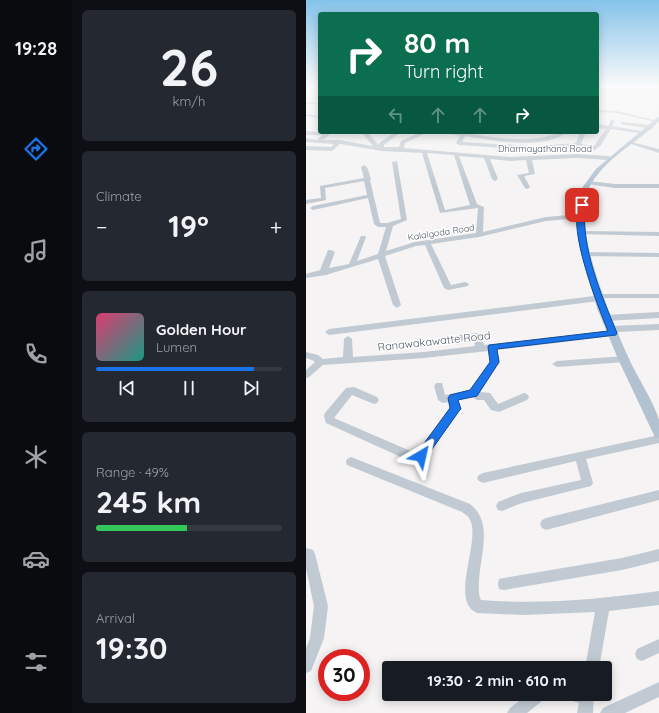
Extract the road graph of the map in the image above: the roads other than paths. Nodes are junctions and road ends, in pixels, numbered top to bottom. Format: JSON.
{"nodes":[{"id":1,"x":636,"y":119,"type":"edge"},
{"id":2,"x":614,"y":121,"type":"dead end"},
{"id":3,"x":623,"y":123,"type":"dead end"},
{"id":4,"x":634,"y":123,"type":"junction"},
{"id":5,"x":599,"y":126,"type":"edge"},
{"id":6,"x":653,"y":126,"type":"edge"},
{"id":7,"x":609,"y":127,"type":"junction"},
{"id":8,"x":630,"y":130,"type":"junction"},
{"id":9,"x":306,"y":133,"type":"edge"},
{"id":10,"x":318,"y":133,"type":"edge"},
{"id":11,"x":327,"y":134,"type":"edge"},
{"id":12,"x":366,"y":134,"type":"edge"},
{"id":13,"x":392,"y":134,"type":"edge"},
{"id":14,"x":421,"y":134,"type":"edge"},
{"id":15,"x":463,"y":134,"type":"edge"},
{"id":16,"x":468,"y":134,"type":"edge"},
{"id":17,"x":484,"y":134,"type":"edge"},
{"id":18,"x":542,"y":134,"type":"edge"},
{"id":19,"x":559,"y":134,"type":"edge"},
{"id":20,"x":582,"y":134,"type":"edge"},
{"id":21,"x":482,"y":137,"type":"junction"},
{"id":22,"x":552,"y":138,"type":"junction"},
{"id":23,"x":306,"y":139,"type":"edge"},
{"id":24,"x":629,"y":139,"type":"junction"},
{"id":25,"x":321,"y":142,"type":"junction"},
{"id":26,"x":339,"y":142,"type":"junction"},
{"id":27,"x":578,"y":145,"type":"junction"},
{"id":28,"x":306,"y":148,"type":"edge"},
{"id":29,"x":380,"y":148,"type":"junction"},
{"id":30,"x":401,"y":149,"type":"junction"},
{"id":31,"x":424,"y":151,"type":"junction"},
{"id":32,"x":659,"y":152,"type":"edge"},
{"id":33,"x":456,"y":154,"type":"junction"},
{"id":34,"x":486,"y":157,"type":"junction"},
{"id":35,"x":609,"y":158,"type":"junction"},
{"id":36,"x":529,"y":159,"type":"junction"},
{"id":37,"x":395,"y":162,"type":"dead end"},
{"id":38,"x":364,"y":167,"type":"dead end"},
{"id":39,"x":368,"y":179,"type":"junction"},
{"id":40,"x":495,"y":179,"type":"dead end"},
{"id":41,"x":589,"y":183,"type":"junction"},
{"id":42,"x":659,"y":186,"type":"edge"},
{"id":43,"x":526,"y":187,"type":"dead end"},
{"id":44,"x":370,"y":196,"type":"junction"},
{"id":45,"x":306,"y":202,"type":"edge"},
{"id":46,"x":474,"y":206,"type":"junction"},
{"id":47,"x":313,"y":208,"type":"dead end"},
{"id":48,"x":580,"y":216,"type":"junction"},
{"id":49,"x":390,"y":225,"type":"junction"},
{"id":50,"x":582,"y":233,"type":"junction"},
{"id":51,"x":659,"y":234,"type":"edge"},
{"id":52,"x":479,"y":235,"type":"junction"},
{"id":53,"x":364,"y":238,"type":"dead end"},
{"id":54,"x":427,"y":242,"type":"junction"},
{"id":55,"x":331,"y":252,"type":"dead end"},
{"id":56,"x":585,"y":254,"type":"junction"},
{"id":57,"x":659,"y":255,"type":"edge"},
{"id":58,"x":381,"y":256,"type":"junction"},
{"id":59,"x":352,"y":266,"type":"junction"},
{"id":60,"x":323,"y":273,"type":"junction"},
{"id":61,"x":306,"y":276,"type":"edge"},
{"id":62,"x":465,"y":284,"type":"dead end"},
{"id":63,"x":659,"y":296,"type":"edge"},
{"id":64,"x":598,"y":297,"type":"junction"},
{"id":65,"x":397,"y":305,"type":"dead end"},
{"id":66,"x":659,"y":315,"type":"edge"},
{"id":67,"x":606,"y":318,"type":"junction"},
{"id":68,"x":659,"y":327,"type":"edge"},
{"id":69,"x":612,"y":331,"type":"junction"},
{"id":70,"x":329,"y":332,"type":"dead end"},
{"id":71,"x":460,"y":338,"type":"dead end"},
{"id":72,"x":348,"y":339,"type":"dead end"},
{"id":73,"x":492,"y":347,"type":"junction"},
{"id":74,"x":480,"y":348,"type":"junction"},
{"id":75,"x":306,"y":355,"type":"edge"},
{"id":76,"x":348,"y":360,"type":"junction"},
{"id":77,"x":625,"y":360,"type":"junction"},
{"id":78,"x":321,"y":362,"type":"junction"},
{"id":79,"x":557,"y":364,"type":"dead end"},
{"id":80,"x":306,"y":375,"type":"edge"},
{"id":81,"x":439,"y":386,"type":"dead end"},
{"id":82,"x":474,"y":393,"type":"junction"},
{"id":83,"x":524,"y":397,"type":"dead end"},
{"id":84,"x":453,"y":398,"type":"junction"},
{"id":85,"x":374,"y":400,"type":"dead end"},
{"id":86,"x":659,"y":433,"type":"edge"},
{"id":87,"x":659,"y":439,"type":"edge"},
{"id":88,"x":580,"y":456,"type":"junction"},
{"id":89,"x":351,"y":462,"type":"dead end"},
{"id":90,"x":483,"y":478,"type":"dead end"},
{"id":91,"x":659,"y":495,"type":"edge"},
{"id":92,"x":502,"y":506,"type":"dead end"},
{"id":93,"x":546,"y":524,"type":"dead end"},
{"id":94,"x":306,"y":554,"type":"edge"},
{"id":95,"x":659,"y":555,"type":"edge"},
{"id":96,"x":504,"y":584,"type":"dead end"},
{"id":97,"x":659,"y":598,"type":"edge"},
{"id":98,"x":603,"y":605,"type":"junction"},
{"id":99,"x":659,"y":646,"type":"edge"},
{"id":100,"x":642,"y":654,"type":"dead end"},
{"id":101,"x":593,"y":661,"type":"edge"},
{"id":102,"x":306,"y":666,"type":"edge"},
{"id":103,"x":659,"y":689,"type":"edge"},
{"id":104,"x":531,"y":701,"type":"edge"},
{"id":105,"x":586,"y":701,"type":"edge"},
{"id":106,"x":515,"y":713,"type":"edge"},
{"id":107,"x":585,"y":713,"type":"edge"},
{"id":108,"x":608,"y":713,"type":"edge"}],
"edges":[{"from":1,"to":6,"type":"street"},
{"from":2,"to":7,"type":"street"},
{"from":3,"to":4,"type":"street"},
{"from":4,"to":6,"type":"street"},
{"from":4,"to":8,"type":"street"},
{"from":5,"to":7,"type":"street"},
{"from":6,"to":8,"type":"street"},
{"from":6,"to":24,"type":"main road"},
{"from":7,"to":8,"type":"street"},
{"from":7,"to":27,"type":"street"},
{"from":8,"to":24,"type":"street"},
{"from":9,"to":10,"type":"street"},
{"from":11,"to":25,"type":"street"},
{"from":12,"to":29,"type":"street"},
{"from":13,"to":29,"type":"street"},
{"from":14,"to":30,"type":"street"},
{"from":15,"to":27,"type":"street"},
{"from":16,"to":21,"type":"street"},
{"from":17,"to":21,"type":"street"},
{"from":18,"to":22,"type":"street"},
{"from":19,"to":22,"type":"street"},
{"from":20,"to":27,"type":"street"},
{"from":21,"to":22,"type":"street"},
{"from":23,"to":25,"type":"street","name":"Dharmayathana Road"},
{"from":24,"to":32,"type":"street"},
{"from":24,"to":35,"type":"main road"},
{"from":25,"to":26,"type":"street","name":"Dharmayathana Road"},
{"from":26,"to":28,"type":"street"},
{"from":26,"to":29,"type":"street","name":"Dharmayathana Road"},
{"from":29,"to":30,"type":"street","name":"Dharmayathana Road"},
{"from":30,"to":31,"type":"street","name":"Dharmayathana Road"},
{"from":31,"to":33,"type":"street","name":"Dharmayathana Road"},
{"from":31,"to":46,"type":"street"},
{"from":33,"to":34,"type":"street","name":"Dharmayathana Road"},
{"from":33,"to":46,"type":"street"},
{"from":34,"to":36,"type":"street","name":"Dharmayathana Road"},
{"from":34,"to":40,"type":"street"},
{"from":35,"to":36,"type":"street","name":"Dharmayathana Road"},
{"from":35,"to":41,"type":"main road"},
{"from":36,"to":43,"type":"street"},
{"from":37,"to":49,"type":"street"},
{"from":38,"to":39,"type":"street"},
{"from":39,"to":44,"type":"street"},
{"from":39,"to":45,"type":"street"},
{"from":41,"to":42,"type":"street"},
{"from":41,"to":48,"type":"main road"},
{"from":44,"to":47,"type":"street"},
{"from":44,"to":49,"type":"street"},
{"from":46,"to":52,"type":"street"},
{"from":48,"to":50,"type":"main road"},
{"from":48,"to":52,"type":"street","name":"Kalalgoda Road"},
{"from":49,"to":58,"type":"street"},
{"from":50,"to":51,"type":"street"},
{"from":50,"to":56,"type":"main road"},
{"from":52,"to":54,"type":"street","name":"Kalalgoda Road"},
{"from":53,"to":59,"type":"street"},
{"from":54,"to":58,"type":"street","name":"Kalalgoda Road"},
{"from":54,"to":62,"type":"street"},
{"from":55,"to":60,"type":"street"},
{"from":56,"to":57,"type":"street"},
{"from":56,"to":64,"type":"main road"},
{"from":58,"to":59,"type":"street","name":"Kalalgoda Road"},
{"from":58,"to":65,"type":"street"},
{"from":59,"to":60,"type":"street","name":"Kalalgoda Road"},
{"from":60,"to":61,"type":"street","name":"Kalalgoda Road"},
{"from":63,"to":64,"type":"street"},
{"from":64,"to":67,"type":"main road"},
{"from":64,"to":70,"type":"street"},
{"from":66,"to":67,"type":"street"},
{"from":67,"to":69,"type":"main road"},
{"from":68,"to":69,"type":"street","name":"Ranawakawatte Road"},
{"from":69,"to":73,"type":"street","name":"Ranawakawatte Road"},
{"from":69,"to":77,"type":"main road"},
{"from":71,"to":74,"type":"street"},
{"from":72,"to":76,"type":"street"},
{"from":73,"to":74,"type":"street","name":"Ranawakawatte Road"},
{"from":73,"to":82,"type":"street"},
{"from":74,"to":76,"type":"street","name":"Ranawakawatte Road"},
{"from":75,"to":78,"type":"street","name":"Ranawakawatte Road"},
{"from":76,"to":78,"type":"street","name":"Ranawakawatte Road"},
{"from":77,"to":79,"type":"street"},
{"from":77,"to":86,"type":"main road"},
{"from":78,"to":80,"type":"street"},
{"from":81,"to":84,"type":"street"},
{"from":82,"to":83,"type":"street"},
{"from":82,"to":84,"type":"street"},
{"from":84,"to":85,"type":"street"},
{"from":87,"to":88,"type":"street"},
{"from":88,"to":90,"type":"street"},
{"from":88,"to":92,"type":"street"},
{"from":89,"to":98,"type":"street"},
{"from":91,"to":93,"type":"street"},
{"from":94,"to":102,"type":"street"},
{"from":95,"to":96,"type":"street"},
{"from":97,"to":98,"type":"street"},
{"from":98,"to":101,"type":"street"},
{"from":99,"to":100,"type":"street"},
{"from":103,"to":108,"type":"street"},
{"from":104,"to":106,"type":"street"},
{"from":105,"to":107,"type":"street"}]}
